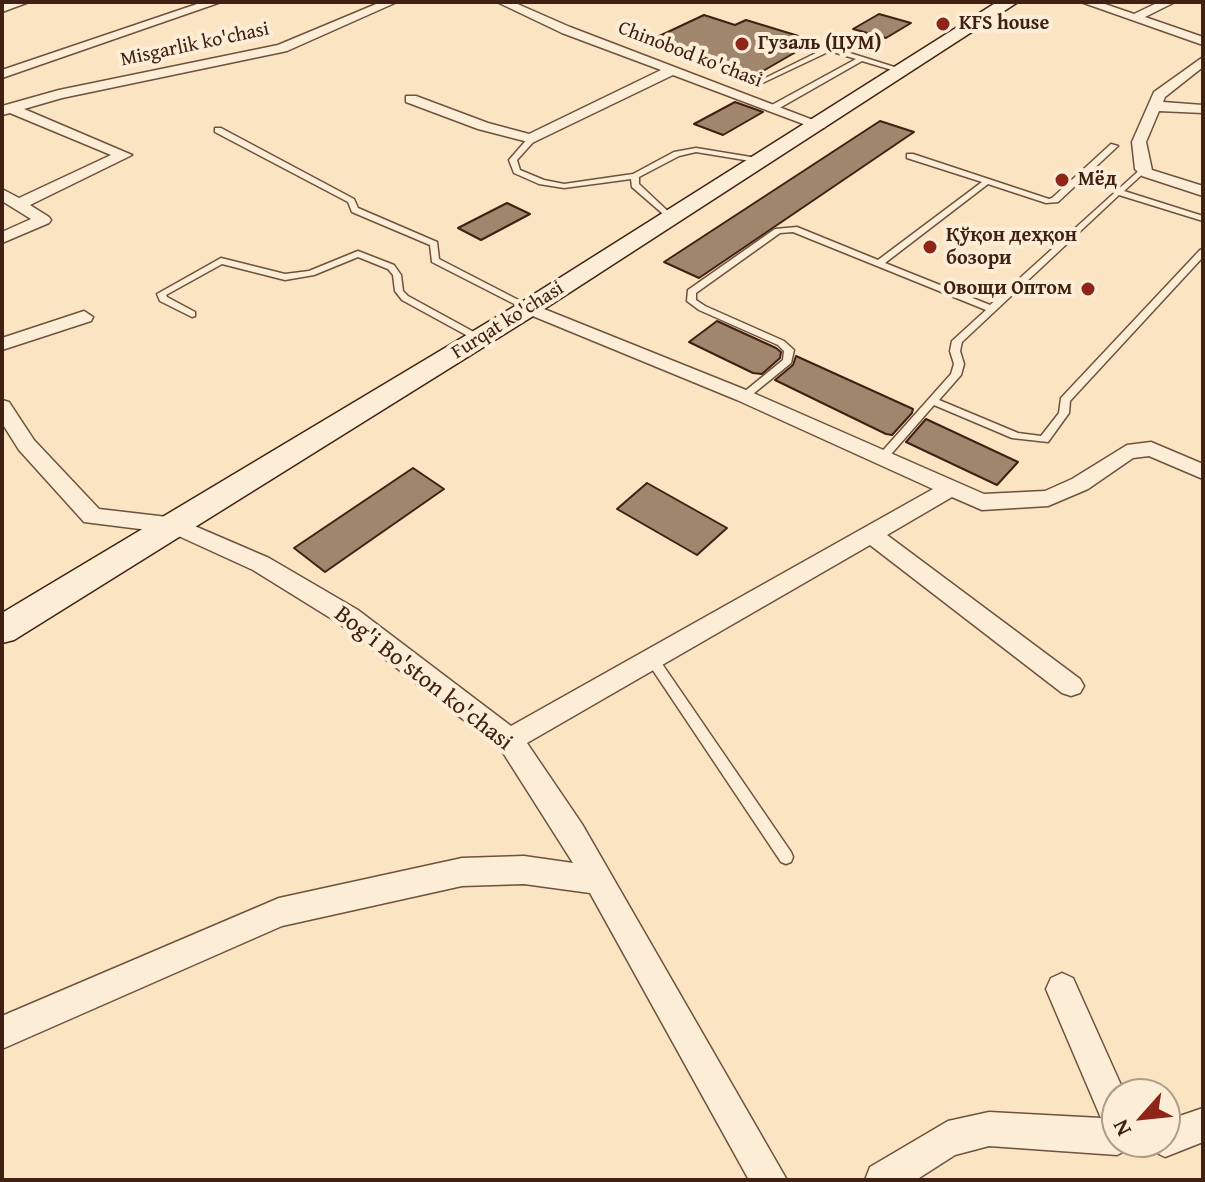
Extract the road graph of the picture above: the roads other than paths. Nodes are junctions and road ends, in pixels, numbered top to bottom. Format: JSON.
{"nodes":[{"id":1,"x":23,"y":2,"type":"edge"},
{"id":2,"x":215,"y":2,"type":"edge"},
{"id":3,"x":391,"y":2,"type":"edge"},
{"id":4,"x":503,"y":2,"type":"edge"},
{"id":5,"x":1009,"y":2,"type":"edge"},
{"id":6,"x":1087,"y":2,"type":"edge"},
{"id":7,"x":1169,"y":2,"type":"edge"},
{"id":8,"x":2,"y":8,"type":"edge"},
{"id":9,"x":1134,"y":18,"type":"junction"},
{"id":10,"x":1203,"y":41,"type":"edge"},
{"id":11,"x":818,"y":45,"type":"dead end"},
{"id":12,"x":829,"y":49,"type":"junction"},
{"id":13,"x":861,"y":59,"type":"junction"},
{"id":14,"x":1203,"y":61,"type":"edge"},
{"id":15,"x":672,"y":70,"type":"junction"},
{"id":16,"x":902,"y":71,"type":"junction"},
{"id":17,"x":2,"y":74,"type":"edge"},
{"id":18,"x":752,"y":86,"type":"dead end"},
{"id":19,"x":411,"y":99,"type":"dead end"},
{"id":20,"x":1154,"y":106,"type":"junction"},
{"id":21,"x":773,"y":108,"type":"junction"},
{"id":22,"x":1203,"y":109,"type":"edge"},
{"id":23,"x":6,"y":110,"type":"edge"},
{"id":24,"x":819,"y":125,"type":"junction"},
{"id":25,"x":218,"y":130,"type":"dead end"},
{"id":26,"x":532,"y":139,"type":"junction"},
{"id":27,"x":1114,"y":146,"type":"dead end"},
{"id":28,"x":910,"y":156,"type":"dead end"},
{"id":29,"x":763,"y":161,"type":"junction"},
{"id":30,"x":1143,"y":169,"type":"junction"},
{"id":31,"x":635,"y":176,"type":"junction"},
{"id":32,"x":985,"y":183,"type":"junction"},
{"id":33,"x":1203,"y":191,"type":"edge"},
{"id":34,"x":1118,"y":192,"type":"junction"},
{"id":35,"x":2,"y":194,"type":"edge"},
{"id":36,"x":18,"y":204,"type":"junction"},
{"id":37,"x":670,"y":218,"type":"junction"},
{"id":38,"x":1203,"y":219,"type":"edge"},
{"id":39,"x":2,"y":238,"type":"edge"},
{"id":40,"x":1203,"y":252,"type":"edge"},
{"id":41,"x":879,"y":263,"type":"junction"},
{"id":42,"x":529,"y":308,"type":"junction"},
{"id":43,"x":992,"y":309,"type":"junction"},
{"id":44,"x":192,"y":314,"type":"dead end"},
{"id":45,"x":84,"y":317,"type":"dead end"},
{"id":46,"x":480,"y":339,"type":"junction"},
{"id":47,"x":2,"y":344,"type":"edge"},
{"id":48,"x":744,"y":396,"type":"junction"},
{"id":49,"x":933,"y":401,"type":"junction"},
{"id":50,"x":2,"y":406,"type":"edge"},
{"id":51,"x":882,"y":458,"type":"junction"},
{"id":52,"x":1203,"y":472,"type":"edge"},
{"id":53,"x":951,"y":488,"type":"junction"},
{"id":54,"x":176,"y":526,"type":"junction"},
{"id":55,"x":871,"y":534,"type":"junction"},
{"id":56,"x":2,"y":630,"type":"edge"},
{"id":57,"x":652,"y":659,"type":"junction"},
{"id":58,"x":1071,"y":686,"type":"dead end"},
{"id":59,"x":510,"y":740,"type":"junction"},
{"id":60,"x":786,"y":857,"type":"dead end"},
{"id":61,"x":599,"y":880,"type":"junction"},
{"id":62,"x":1062,"y":989,"type":"dead end"},
{"id":63,"x":2,"y":1033,"type":"edge"},
{"id":64,"x":1101,"y":1078,"type":"edge"},
{"id":65,"x":1203,"y":1125,"type":"edge"},
{"id":66,"x":1181,"y":1133,"type":"edge"},
{"id":67,"x":1101,"y":1136,"type":"edge"},
{"id":68,"x":769,"y":1180,"type":"edge"},
{"id":69,"x":883,"y":1180,"type":"edge"}],
"edges":[{"from":1,"to":8,"type":"street"},
{"from":2,"to":17,"type":"street"},
{"from":3,"to":23,"type":"street","name":"Misgarlik ko'chasi"},
{"from":4,"to":15,"type":"street","name":"Chinobod ko'chasi"},
{"from":5,"to":16,"type":"main road","name":"Furqat ko'chasi"},
{"from":6,"to":9,"type":"street"},
{"from":7,"to":9,"type":"street"},
{"from":9,"to":10,"type":"street"},
{"from":11,"to":12,"type":"lane"},
{"from":12,"to":13,"type":"lane"},
{"from":12,"to":18,"type":"lane"},
{"from":13,"to":16,"type":"lane"},
{"from":13,"to":21,"type":"lane"},
{"from":14,"to":20,"type":"street"},
{"from":15,"to":21,"type":"street","name":"Chinobod ko'chasi"},
{"from":15,"to":26,"type":"street"},
{"from":16,"to":24,"type":"main road","name":"Furqat ko'chasi"},
{"from":19,"to":26,"type":"street"},
{"from":20,"to":22,"type":"street"},
{"from":20,"to":30,"type":"street"},
{"from":21,"to":24,"type":"street","name":"Chinobod ko'chasi"},
{"from":23,"to":36,"type":"street"},
{"from":24,"to":29,"type":"main road","name":"Furqat ko'chasi"},
{"from":25,"to":42,"type":"lane"},
{"from":26,"to":31,"type":"lane"},
{"from":27,"to":32,"type":"lane"},
{"from":28,"to":32,"type":"lane"},
{"from":29,"to":31,"type":"lane"},
{"from":29,"to":37,"type":"main road","name":"Furqat ko'chasi"},
{"from":30,"to":33,"type":"street"},
{"from":30,"to":34,"type":"lane"},
{"from":31,"to":37,"type":"lane"},
{"from":32,"to":41,"type":"lane"},
{"from":34,"to":38,"type":"lane"},
{"from":34,"to":43,"type":"lane"},
{"from":35,"to":36,"type":"street"},
{"from":36,"to":39,"type":"street"},
{"from":37,"to":42,"type":"main road","name":"Furqat ko'chasi"},
{"from":40,"to":49,"type":"lane"},
{"from":41,"to":43,"type":"lane"},
{"from":41,"to":48,"type":"lane"},
{"from":42,"to":46,"type":"main road","name":"Furqat ko'chasi"},
{"from":42,"to":48,"type":"street"},
{"from":43,"to":49,"type":"lane"},
{"from":44,"to":46,"type":"lane"},
{"from":45,"to":47,"type":"street"},
{"from":46,"to":54,"type":"main road","name":"Furqat ko'chasi"},
{"from":48,"to":51,"type":"street"},
{"from":49,"to":51,"type":"lane"},
{"from":50,"to":54,"type":"street","name":"Bog'i Bo'ston ko'chasi"},
{"from":51,"to":53,"type":"street"},
{"from":52,"to":53,"type":"street"},
{"from":53,"to":55,"type":"street"},
{"from":54,"to":56,"type":"main road","name":"Furqat ko'chasi"},
{"from":54,"to":59,"type":"street","name":"Bog'i Bo'ston ko'chasi"},
{"from":55,"to":57,"type":"street"},
{"from":55,"to":58,"type":"street"},
{"from":57,"to":59,"type":"street"},
{"from":57,"to":60,"type":"lane"},
{"from":59,"to":61,"type":"street","name":"Bog'i Bo'ston ko'chasi"},
{"from":61,"to":63,"type":"street"},
{"from":61,"to":68,"type":"street","name":"Bog'i Bo'ston ko'chasi"},
{"from":62,"to":64,"type":"street"},
{"from":65,"to":66,"type":"street"},
{"from":67,"to":69,"type":"street"}]}
